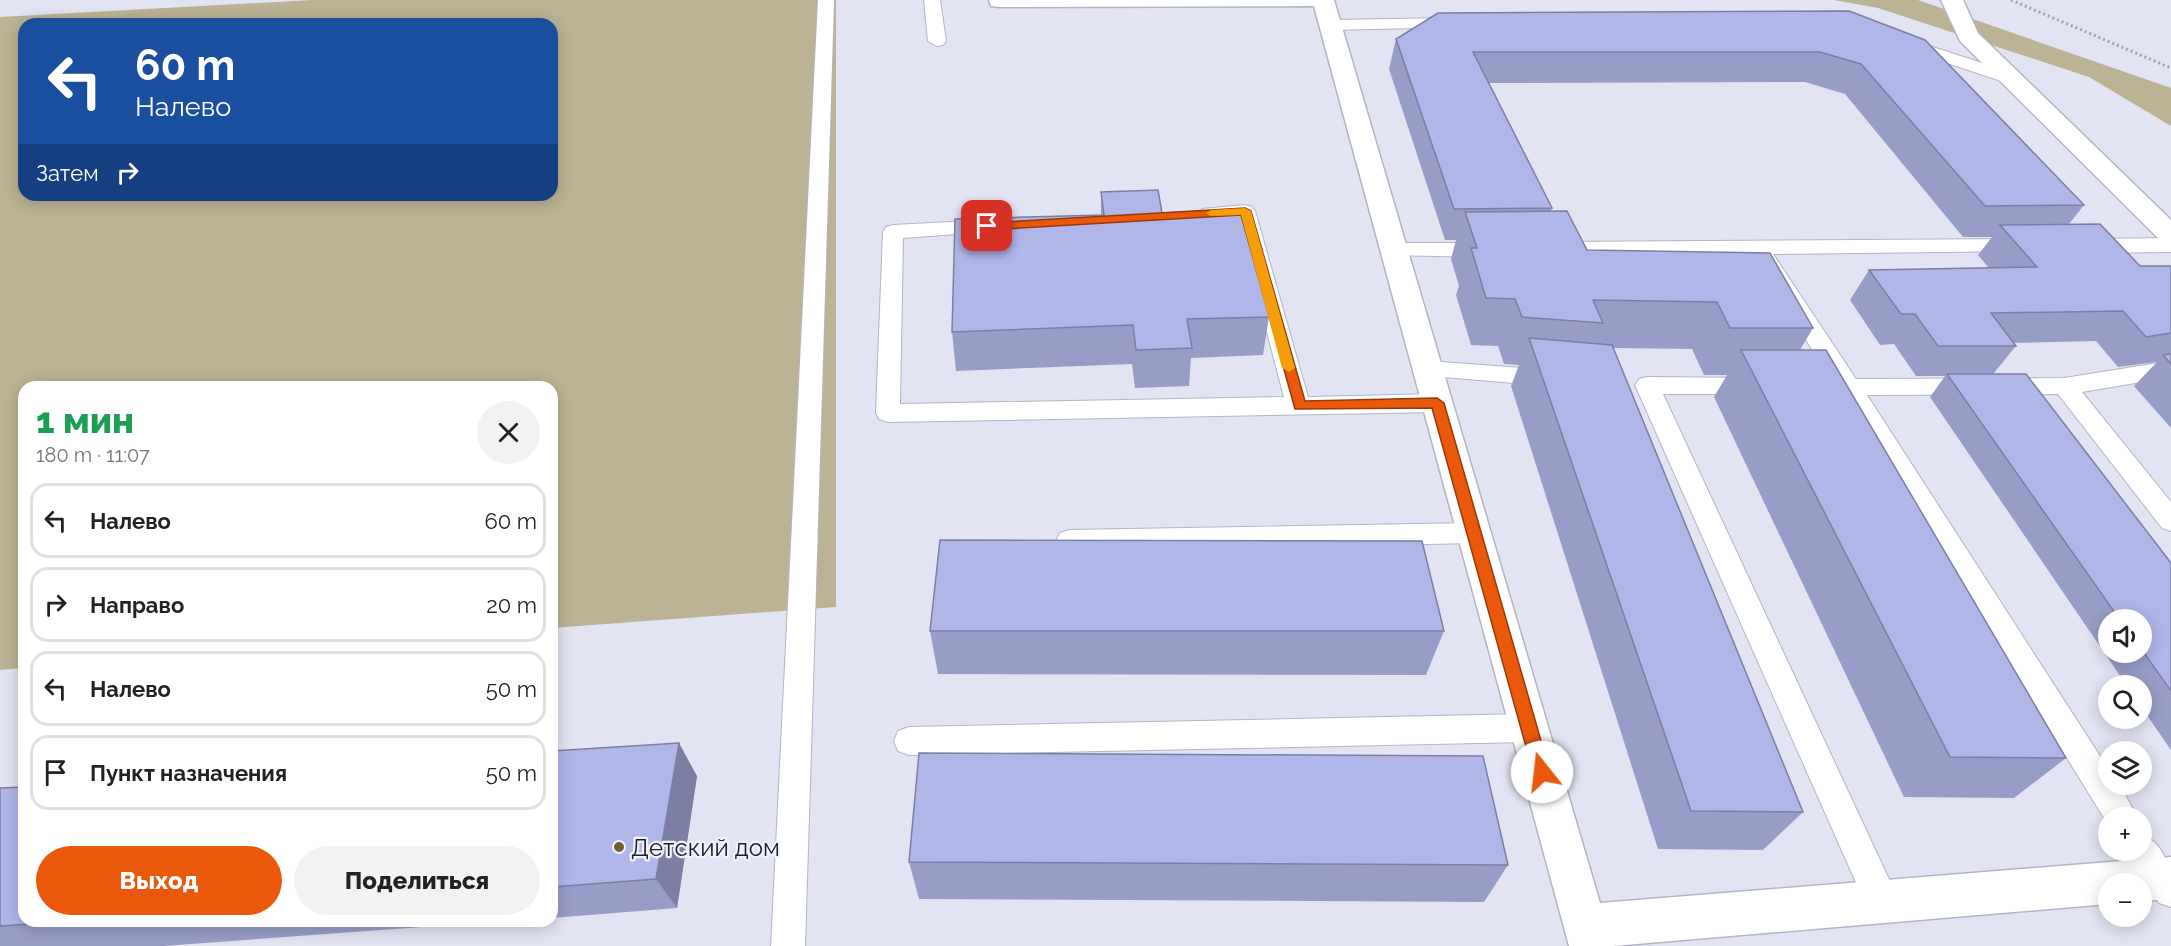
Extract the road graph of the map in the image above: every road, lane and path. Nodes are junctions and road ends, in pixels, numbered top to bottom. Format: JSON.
{"nodes":[{"id":1,"x":826,"y":0,"type":"edge"},
{"id":2,"x":932,"y":0,"type":"edge"},
{"id":3,"x":1952,"y":0,"type":"edge"},
{"id":4,"x":2011,"y":0,"type":"edge"},
{"id":5,"x":999,"y":1,"type":"edge"},
{"id":6,"x":1471,"y":23,"type":"edge"},
{"id":7,"x":1331,"y":25,"type":"junction"},
{"id":8,"x":1885,"y":37,"type":"edge"},
{"id":9,"x":937,"y":41,"type":"dead end"},
{"id":10,"x":2171,"y":68,"type":"edge"},
{"id":11,"x":2013,"y":79,"type":"junction"},
{"id":12,"x":1186,"y":214,"type":"edge"},
{"id":13,"x":1011,"y":225,"type":"edge"},
{"id":14,"x":2171,"y":235,"type":"edge"},
{"id":15,"x":2171,"y":245,"type":"edge"},
{"id":16,"x":2041,"y":246,"type":"edge"},
{"id":17,"x":2065,"y":246,"type":"edge"},
{"id":18,"x":1758,"y":248,"type":"junction"},
{"id":19,"x":1512,"y":249,"type":"edge"},
{"id":20,"x":1535,"y":249,"type":"edge"},
{"id":21,"x":1394,"y":250,"type":"junction"},
{"id":22,"x":1428,"y":369,"type":"junction"},
{"id":23,"x":2171,"y":369,"type":"edge"},
{"id":24,"x":1566,"y":380,"type":"edge"},
{"id":25,"x":2064,"y":386,"type":"junction"},
{"id":26,"x":1849,"y":387,"type":"junction"},
{"id":27,"x":1437,"y":403,"type":"junction"},
{"id":28,"x":1299,"y":406,"type":"junction"},
{"id":29,"x":2171,"y":521,"type":"edge"},
{"id":30,"x":1474,"y":532,"type":"junction"},
{"id":31,"x":1039,"y":541,"type":"edge"},
{"id":32,"x":1529,"y":728,"type":"junction"},
{"id":33,"x":909,"y":741,"type":"dead end"},
{"id":34,"x":2115,"y":807,"type":"edge"},
{"id":35,"x":2161,"y":875,"type":"edge"},
{"id":36,"x":1882,"y":902,"type":"junction"},
{"id":37,"x":1588,"y":936,"type":"edge"},
{"id":38,"x":788,"y":946,"type":"edge"}],
"edges":[{"from":1,"to":38,"type":"lane"},
{"from":2,"to":9,"type":"lane"},
{"from":3,"to":11,"type":"street"},
{"from":4,"to":10,"type":"path"},
{"from":5,"to":7,"type":"street"},
{"from":6,"to":7,"type":"lane"},
{"from":7,"to":21,"type":"street"},
{"from":8,"to":11,"type":"lane"},
{"from":11,"to":14,"type":"street"},
{"from":12,"to":28,"type":"lane"},
{"from":13,"to":28,"type":"lane"},
{"from":15,"to":17,"type":"lane"},
{"from":16,"to":18,"type":"lane"},
{"from":18,"to":20,"type":"lane"},
{"from":18,"to":26,"type":"lane"},
{"from":19,"to":21,"type":"lane"},
{"from":21,"to":22,"type":"street"},
{"from":22,"to":24,"type":"lane"},
{"from":22,"to":27,"type":"street"},
{"from":23,"to":25,"type":"lane"},
{"from":25,"to":26,"type":"lane"},
{"from":25,"to":29,"type":"lane"},
{"from":26,"to":34,"type":"lane"},
{"from":26,"to":36,"type":"lane"},
{"from":27,"to":28,"type":"lane"},
{"from":27,"to":30,"type":"street"},
{"from":30,"to":31,"type":"lane"},
{"from":30,"to":32,"type":"street"},
{"from":32,"to":33,"type":"lane"},
{"from":32,"to":37,"type":"street"},
{"from":35,"to":36,"type":"street"},
{"from":36,"to":37,"type":"street"}]}
